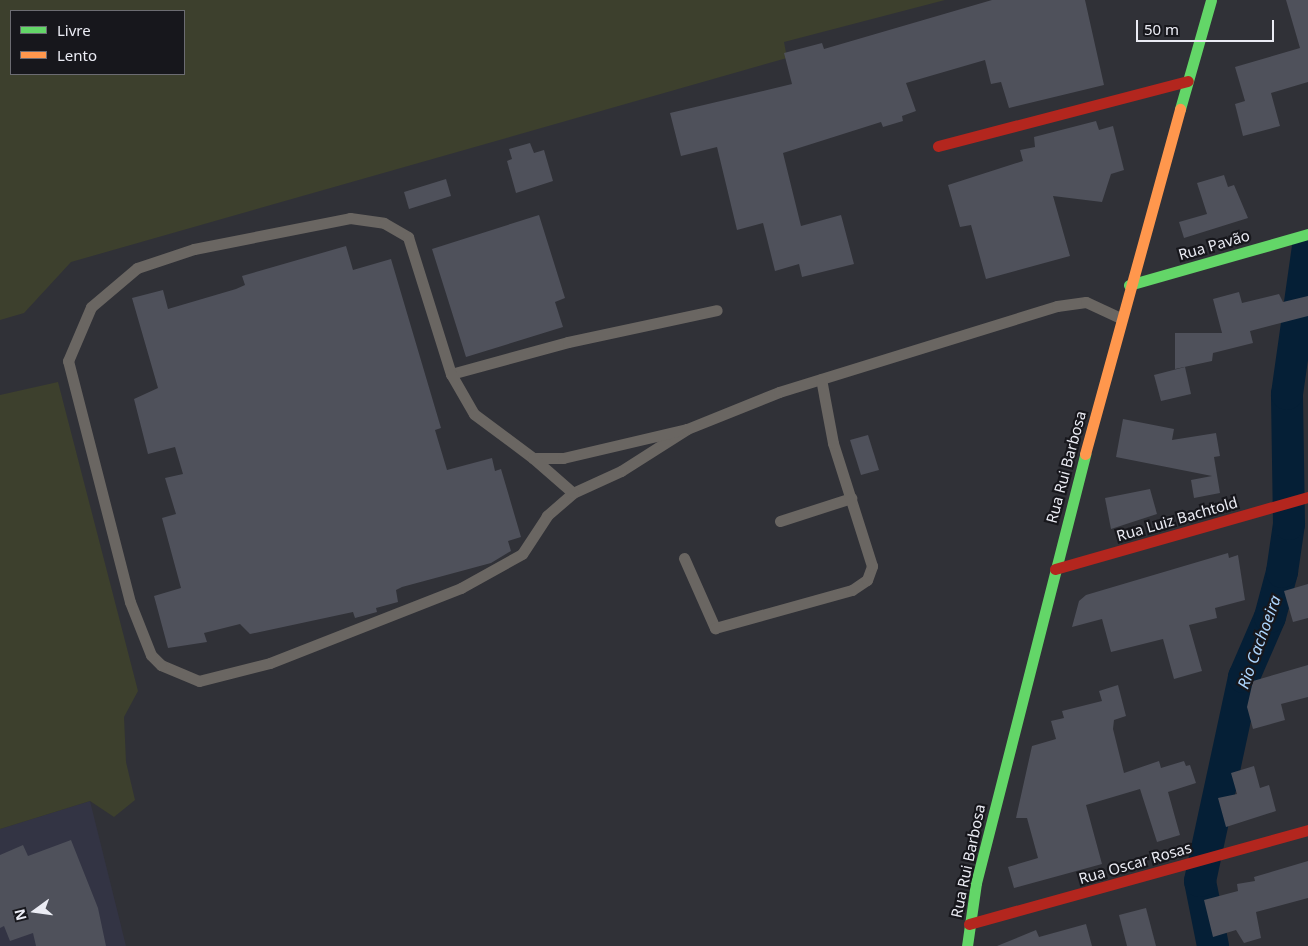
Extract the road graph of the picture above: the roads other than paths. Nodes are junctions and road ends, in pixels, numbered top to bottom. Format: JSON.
{"nodes":[{"id":1,"x":1211,"y":0,"type":"edge"},
{"id":2,"x":1188,"y":81,"type":"junction"},
{"id":3,"x":938,"y":146,"type":"dead end"},
{"id":4,"x":1303,"y":235,"type":"edge"},
{"id":5,"x":1129,"y":285,"type":"junction"},
{"id":6,"x":717,"y":310,"type":"dead end"},
{"id":7,"x":1121,"y":318,"type":"junction"},
{"id":8,"x":451,"y":374,"type":"junction"},
{"id":9,"x":821,"y":379,"type":"junction"},
{"id":10,"x":687,"y":429,"type":"junction"},
{"id":11,"x":533,"y":458,"type":"junction"},
{"id":12,"x":573,"y":493,"type":"junction"},
{"id":13,"x":851,"y":498,"type":"junction"},
{"id":14,"x":1304,"y":498,"type":"edge"},
{"id":15,"x":780,"y":521,"type":"dead end"},
{"id":16,"x":684,"y":558,"type":"dead end"},
{"id":17,"x":1055,"y":569,"type":"junction"},
{"id":18,"x":1308,"y":830,"type":"edge"},
{"id":19,"x":969,"y":924,"type":"junction"},
{"id":20,"x":967,"y":946,"type":"edge"}],
"edges":[{"from":1,"to":2,"type":"street","name":"Rua Rui Barbosa"},
{"from":2,"to":3,"type":"street"},
{"from":2,"to":5,"type":"street","name":"Rua Rui Barbosa"},
{"from":4,"to":5,"type":"street","name":"Rua Pavão"},
{"from":5,"to":7,"type":"street","name":"Rua Rui Barbosa"},
{"from":6,"to":8,"type":"lane"},
{"from":7,"to":9,"type":"lane"},
{"from":7,"to":17,"type":"street","name":"Rua Rui Barbosa"},
{"from":8,"to":11,"type":"lane"},
{"from":8,"to":12,"type":"lane"},
{"from":9,"to":10,"type":"lane"},
{"from":9,"to":13,"type":"lane"},
{"from":10,"to":11,"type":"lane"},
{"from":10,"to":12,"type":"lane"},
{"from":11,"to":12,"type":"lane"},
{"from":13,"to":15,"type":"lane"},
{"from":13,"to":16,"type":"lane"},
{"from":14,"to":17,"type":"street","name":"Rua Luiz Bachtold"},
{"from":17,"to":19,"type":"street","name":"Rua Rui Barbosa"},
{"from":18,"to":19,"type":"street","name":"Rua Oscar Rosas"},
{"from":19,"to":20,"type":"street","name":"Rua Rui Barbosa"}]}
